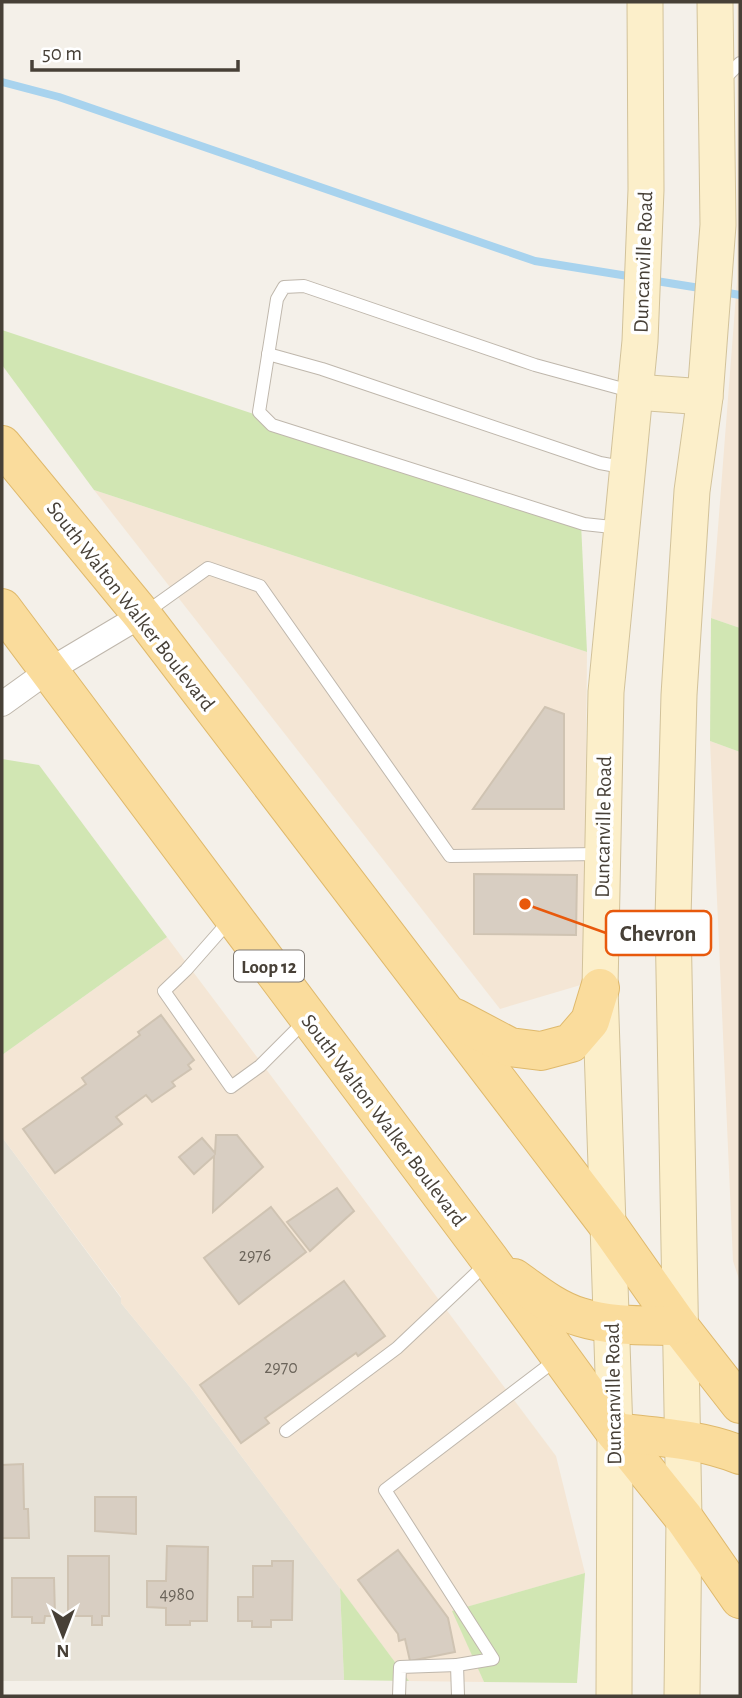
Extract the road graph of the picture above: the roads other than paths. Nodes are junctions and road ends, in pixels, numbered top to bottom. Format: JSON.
{"nodes":[{"id":1,"x":645,"y":2,"type":"edge"},
{"id":2,"x":715,"y":2,"type":"edge"},
{"id":3,"x":740,"y":63,"type":"edge"},
{"id":4,"x":716,"y":86,"type":"junction"},
{"id":5,"x":268,"y":354,"type":"junction"},
{"id":6,"x":706,"y":388,"type":"junction"},
{"id":7,"x":635,"y":392,"type":"junction"},
{"id":8,"x":2,"y":445,"type":"edge"},
{"id":9,"x":627,"y":468,"type":"junction"},
{"id":10,"x":622,"y":528,"type":"junction"},
{"id":11,"x":2,"y":608,"type":"edge"},
{"id":12,"x":142,"y":615,"type":"junction"},
{"id":13,"x":48,"y":671,"type":"junction"},
{"id":14,"x":2,"y":704,"type":"edge"},
{"id":15,"x":603,"y":854,"type":"junction"},
{"id":16,"x":232,"y":917,"type":"junction"},
{"id":17,"x":600,"y":988,"type":"junction"},
{"id":18,"x":443,"y":1012,"type":"junction"},
{"id":19,"x":308,"y":1018,"type":"junction"},
{"id":20,"x":610,"y":1228,"type":"junction"},
{"id":21,"x":489,"y":1261,"type":"junction"},
{"id":22,"x":612,"y":1324,"type":"junction"},
{"id":23,"x":679,"y":1326,"type":"junction"},
{"id":24,"x":560,"y":1357,"type":"junction"},
{"id":25,"x":740,"y":1404,"type":"edge"},
{"id":26,"x":286,"y":1431,"type":"dead end"},
{"id":27,"x":615,"y":1432,"type":"junction"},
{"id":28,"x":682,"y":1440,"type":"junction"},
{"id":29,"x":740,"y":1455,"type":"edge"},
{"id":30,"x":684,"y":1518,"type":"junction"},
{"id":31,"x":740,"y":1599,"type":"edge"},
{"id":32,"x":457,"y":1665,"type":"junction"},
{"id":33,"x":399,"y":1696,"type":"edge"},
{"id":34,"x":458,"y":1696,"type":"edge"},
{"id":35,"x":614,"y":1696,"type":"edge"},
{"id":36,"x":682,"y":1696,"type":"edge"}],
"edges":[{"from":1,"to":7,"type":"main road","name":"Duncanville Road"},
{"from":2,"to":4,"type":"main road"},
{"from":3,"to":4,"type":"lane"},
{"from":4,"to":6,"type":"main road"},
{"from":5,"to":7,"type":"lane"},
{"from":5,"to":9,"type":"lane"},
{"from":5,"to":10,"type":"lane"},
{"from":6,"to":7,"type":"main road"},
{"from":6,"to":23,"type":"main road"},
{"from":7,"to":9,"type":"main road","name":"Duncanville Road"},
{"from":8,"to":12,"type":"main road","name":"South Walton Walker Boulevard"},
{"from":9,"to":10,"type":"main road","name":"Duncanville Road"},
{"from":10,"to":15,"type":"main road","name":"Duncanville Road"},
{"from":11,"to":13,"type":"main road","name":"South Walton Walker Boulevard","number":"Loop 12"},
{"from":12,"to":13,"type":"street"},
{"from":12,"to":15,"type":"lane"},
{"from":12,"to":18,"type":"main road","name":"South Walton Walker Boulevard"},
{"from":13,"to":14,"type":"street"},
{"from":13,"to":16,"type":"main road","name":"South Walton Walker Boulevard","number":"Loop 12"},
{"from":15,"to":17,"type":"main road","name":"Duncanville Road"},
{"from":16,"to":19,"type":"main road","name":"South Walton Walker Boulevard","number":"Loop 12"},
{"from":16,"to":19,"type":"lane"},
{"from":17,"to":18,"type":"main road"},
{"from":17,"to":20,"type":"main road","name":"Duncanville Road"},
{"from":18,"to":20,"type":"main road","name":"South Walton Walker Boulevard"},
{"from":19,"to":21,"type":"main road","name":"South Walton Walker Boulevard","number":"Loop 12"},
{"from":20,"to":22,"type":"main road","name":"Duncanville Road"},
{"from":20,"to":23,"type":"main road","name":"South Walton Walker Boulevard"},
{"from":21,"to":22,"type":"main road"},
{"from":21,"to":24,"type":"main road","name":"South Walton Walker Boulevard","number":"Loop 12"},
{"from":21,"to":26,"type":"lane"},
{"from":22,"to":23,"type":"main road"},
{"from":22,"to":27,"type":"main road","name":"Duncanville Road"},
{"from":23,"to":25,"type":"main road","name":"South Walton Walker Boulevard"},
{"from":23,"to":28,"type":"main road"},
{"from":24,"to":27,"type":"main road","name":"South Walton Walker Boulevard","number":"Loop 12"},
{"from":24,"to":32,"type":"lane"},
{"from":27,"to":28,"type":"main road"},
{"from":27,"to":30,"type":"main road","name":"South Walton Walker Boulevard","number":"Loop 12"},
{"from":27,"to":35,"type":"main road","name":"Duncanville Road"},
{"from":28,"to":29,"type":"main road"},
{"from":28,"to":30,"type":"main road"},
{"from":30,"to":31,"type":"main road","name":"South Walton Walker Boulevard","number":"Loop 12"},
{"from":30,"to":36,"type":"main road"},
{"from":32,"to":33,"type":"lane"},
{"from":32,"to":34,"type":"lane"}]}
